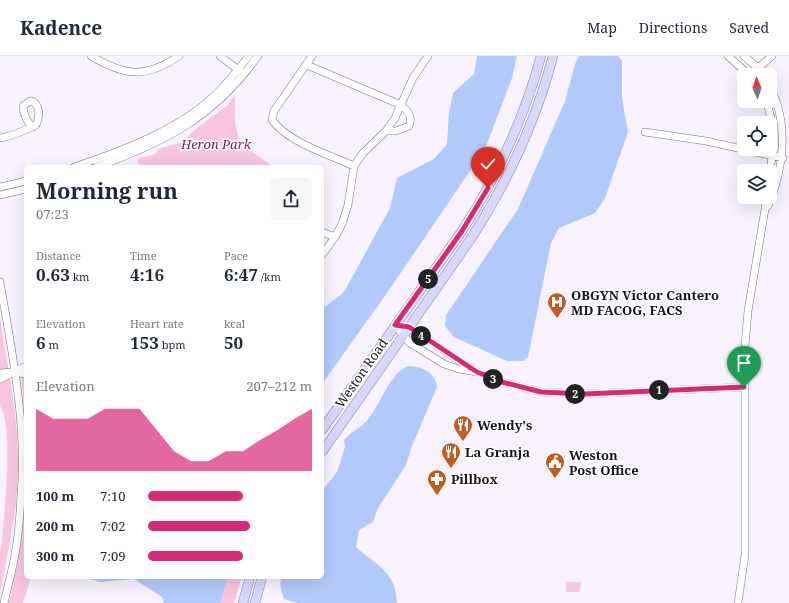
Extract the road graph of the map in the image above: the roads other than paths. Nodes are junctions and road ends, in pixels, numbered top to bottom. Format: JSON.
{"nodes":[{"id":1,"x":91,"y":56,"type":"edge"},
{"id":2,"x":179,"y":56,"type":"edge"},
{"id":3,"x":220,"y":56,"type":"edge"},
{"id":4,"x":249,"y":56,"type":"edge"},
{"id":5,"x":258,"y":56,"type":"edge"},
{"id":6,"x":312,"y":56,"type":"edge"},
{"id":7,"x":428,"y":56,"type":"edge"},
{"id":8,"x":540,"y":56,"type":"edge"},
{"id":9,"x":553,"y":56,"type":"edge"},
{"id":10,"x":728,"y":56,"type":"edge"},
{"id":11,"x":744,"y":56,"type":"edge"},
{"id":12,"x":772,"y":56,"type":"edge"},
{"id":13,"x":307,"y":65,"type":"junction"},
{"id":14,"x":742,"y":68,"type":"edge"},
{"id":15,"x":758,"y":68,"type":"joint"},
{"id":16,"x":237,"y":70,"type":"junction"},
{"id":17,"x":244,"y":75,"type":"junction"},
{"id":18,"x":777,"y":101,"type":"edge"},
{"id":19,"x":401,"y":105,"type":"junction"},
{"id":20,"x":33,"y":127,"type":"dead end"},
{"id":21,"x":386,"y":131,"type":"junction"},
{"id":22,"x":645,"y":132,"type":"dead end"},
{"id":23,"x":0,"y":138,"type":"edge"},
{"id":24,"x":737,"y":148,"type":"edge"},
{"id":25,"x":772,"y":156,"type":"joint"},
{"id":26,"x":783,"y":158,"type":"junction"},
{"id":27,"x":771,"y":164,"type":"edge"},
{"id":28,"x":79,"y":165,"type":"edge"},
{"id":29,"x":102,"y":165,"type":"edge"},
{"id":30,"x":354,"y":166,"type":"junction"},
{"id":31,"x":24,"y":181,"type":"edge"},
{"id":32,"x":0,"y":187,"type":"edge"},
{"id":33,"x":24,"y":189,"type":"edge"},
{"id":34,"x":0,"y":195,"type":"edge"},
{"id":35,"x":766,"y":204,"type":"edge"},
{"id":36,"x":766,"y":211,"type":"junction"},
{"id":37,"x":324,"y":233,"type":"edge"},
{"id":38,"x":335,"y":237,"type":"junction"},
{"id":39,"x":324,"y":252,"type":"edge"},
{"id":40,"x":0,"y":282,"type":"edge"},
{"id":41,"x":395,"y":325,"type":"junction"},
{"id":42,"x":406,"y":331,"type":"junction"},
{"id":43,"x":24,"y":367,"type":"edge"},
{"id":44,"x":14,"y":372,"type":"junction"},
{"id":45,"x":477,"y":372,"type":"junction"},
{"id":46,"x":0,"y":373,"type":"edge"},
{"id":47,"x":24,"y":374,"type":"edge"},
{"id":48,"x":0,"y":379,"type":"edge"},
{"id":49,"x":744,"y":387,"type":"junction"},
{"id":50,"x":324,"y":427,"type":"edge"},
{"id":51,"x":324,"y":449,"type":"edge"},
{"id":52,"x":249,"y":579,"type":"edge"},
{"id":53,"x":261,"y":579,"type":"edge"},
{"id":54,"x":4,"y":603,"type":"edge"},
{"id":55,"x":242,"y":603,"type":"edge"},
{"id":56,"x":255,"y":603,"type":"edge"},
{"id":57,"x":738,"y":603,"type":"edge"}],
"edges":[{"from":1,"to":2,"type":"street"},
{"from":3,"to":16,"type":"street"},
{"from":4,"to":16,"type":"street"},
{"from":5,"to":17,"type":"street"},
{"from":6,"to":13,"type":"street"},
{"from":7,"to":19,"type":"street"},
{"from":8,"to":41,"type":"main road","name":"Weston Road"},
{"from":9,"to":42,"type":"main road","name":"Weston Road"},
{"from":10,"to":14,"type":"street"},
{"from":11,"to":15,"type":"street"},
{"from":12,"to":15,"type":"street"},
{"from":13,"to":19,"type":"street"},
{"from":13,"to":30,"type":"street"},
{"from":16,"to":17,"type":"street"},
{"from":16,"to":28,"type":"street"},
{"from":17,"to":29,"type":"street"},
{"from":18,"to":26,"type":"street"},
{"from":19,"to":21,"type":"street"},
{"from":19,"to":21,"type":"street"},
{"from":20,"to":23,"type":"street"},
{"from":21,"to":30,"type":"street"},
{"from":22,"to":24,"type":"street"},
{"from":25,"to":26,"type":"street"},
{"from":25,"to":27,"type":"street"},
{"from":26,"to":36,"type":"street"},
{"from":30,"to":38,"type":"street"},
{"from":31,"to":32,"type":"street"},
{"from":33,"to":34,"type":"street"},
{"from":35,"to":36,"type":"street"},
{"from":36,"to":49,"type":"street"},
{"from":37,"to":38,"type":"street"},
{"from":38,"to":39,"type":"street"},
{"from":40,"to":44,"type":"street"},
{"from":41,"to":42,"type":"street"},
{"from":41,"to":50,"type":"main road","name":"Weston Road"},
{"from":42,"to":45,"type":"street"},
{"from":42,"to":45,"type":"street"},
{"from":42,"to":51,"type":"main road","name":"Weston Road"},
{"from":43,"to":44,"type":"street"},
{"from":44,"to":46,"type":"street"},
{"from":44,"to":47,"type":"street"},
{"from":44,"to":48,"type":"street"},
{"from":44,"to":54,"type":"street"},
{"from":45,"to":49,"type":"street"},
{"from":49,"to":57,"type":"street"},
{"from":52,"to":55,"type":"main road"},
{"from":53,"to":56,"type":"main road"}]}
